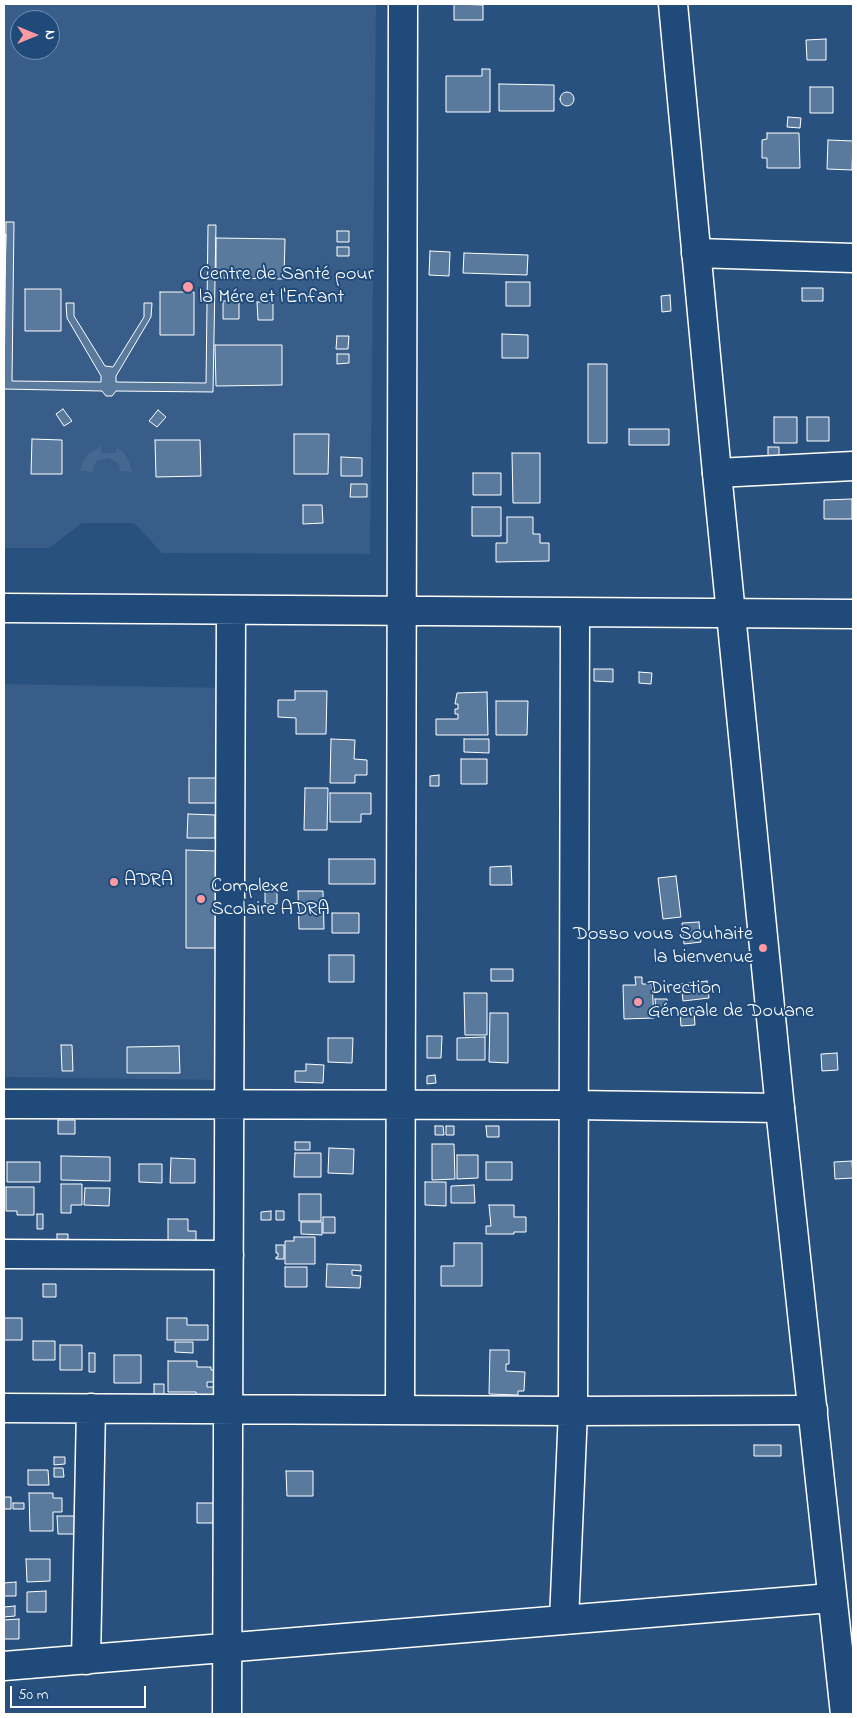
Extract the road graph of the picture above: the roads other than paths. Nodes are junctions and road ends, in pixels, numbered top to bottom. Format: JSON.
{"nodes":[{"id":1,"x":403,"y":4,"type":"edge"},
{"id":2,"x":673,"y":4,"type":"edge"},
{"id":3,"x":696,"y":253,"type":"junction"},
{"id":4,"x":853,"y":258,"type":"edge"},
{"id":5,"x":853,"y":466,"type":"edge"},
{"id":6,"x":717,"y":473,"type":"junction"},
{"id":7,"x":4,"y":608,"type":"edge"},
{"id":8,"x":231,"y":610,"type":"junction"},
{"id":9,"x":402,"y":611,"type":"junction"},
{"id":10,"x":575,"y":612,"type":"junction"},
{"id":11,"x":732,"y":613,"type":"junction"},
{"id":12,"x":853,"y":614,"type":"edge"},
{"id":13,"x":4,"y":1104,"type":"edge"},
{"id":14,"x":230,"y":1104,"type":"junction"},
{"id":15,"x":401,"y":1104,"type":"junction"},
{"id":16,"x":574,"y":1105,"type":"junction"},
{"id":17,"x":780,"y":1108,"type":"junction"},
{"id":18,"x":4,"y":1254,"type":"edge"},
{"id":19,"x":230,"y":1255,"type":"junction"},
{"id":20,"x":4,"y":1408,"type":"edge"},
{"id":21,"x":91,"y":1408,"type":"junction"},
{"id":22,"x":229,"y":1409,"type":"junction"},
{"id":23,"x":400,"y":1410,"type":"junction"},
{"id":24,"x":813,"y":1410,"type":"junction"},
{"id":25,"x":573,"y":1411,"type":"junction"},
{"id":26,"x":831,"y":1598,"type":"junction"},
{"id":27,"x":564,"y":1620,"type":"junction"},
{"id":28,"x":227,"y":1648,"type":"junction"},
{"id":29,"x":86,"y":1660,"type":"junction"},
{"id":30,"x":4,"y":1666,"type":"edge"},
{"id":31,"x":227,"y":1714,"type":"edge"},
{"id":32,"x":845,"y":1714,"type":"edge"}],
"edges":[{"from":1,"to":9,"type":"main road"},
{"from":2,"to":3,"type":"main road"},
{"from":3,"to":4,"type":"main road"},
{"from":3,"to":6,"type":"main road"},
{"from":5,"to":6,"type":"main road"},
{"from":6,"to":11,"type":"main road"},
{"from":7,"to":8,"type":"main road"},
{"from":8,"to":9,"type":"main road"},
{"from":8,"to":14,"type":"main road"},
{"from":9,"to":10,"type":"main road"},
{"from":9,"to":15,"type":"main road"},
{"from":10,"to":11,"type":"main road"},
{"from":10,"to":16,"type":"main road"},
{"from":11,"to":12,"type":"main road"},
{"from":11,"to":17,"type":"main road"},
{"from":13,"to":14,"type":"main road"},
{"from":14,"to":15,"type":"main road"},
{"from":14,"to":19,"type":"main road"},
{"from":15,"to":16,"type":"main road"},
{"from":15,"to":23,"type":"main road"},
{"from":16,"to":17,"type":"main road"},
{"from":16,"to":25,"type":"main road"},
{"from":17,"to":24,"type":"main road"},
{"from":18,"to":19,"type":"main road"},
{"from":19,"to":22,"type":"main road"},
{"from":20,"to":21,"type":"main road"},
{"from":21,"to":22,"type":"main road"},
{"from":21,"to":29,"type":"main road"},
{"from":22,"to":23,"type":"main road"},
{"from":22,"to":28,"type":"main road"},
{"from":23,"to":25,"type":"main road"},
{"from":24,"to":25,"type":"main road"},
{"from":24,"to":26,"type":"main road"},
{"from":25,"to":27,"type":"main road"},
{"from":26,"to":27,"type":"main road"},
{"from":26,"to":32,"type":"main road"},
{"from":27,"to":28,"type":"main road"},
{"from":28,"to":29,"type":"main road"},
{"from":28,"to":31,"type":"main road"},
{"from":29,"to":30,"type":"main road"}]}
